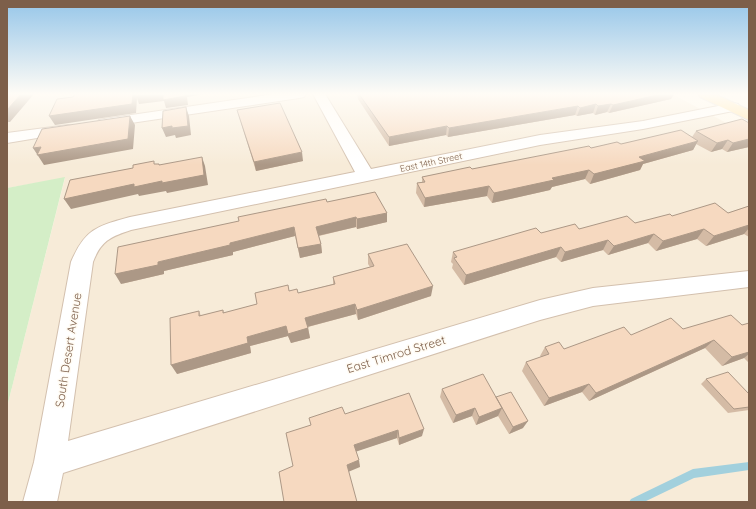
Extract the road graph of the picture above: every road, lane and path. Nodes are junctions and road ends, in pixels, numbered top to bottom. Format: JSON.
{"nodes":[{"id":1,"x":142,"y":118,"type":"edge"},
{"id":2,"x":333,"y":118,"type":"edge"},
{"id":3,"x":670,"y":118,"type":"edge"},
{"id":4,"x":94,"y":125,"type":"edge"},
{"id":5,"x":78,"y":127,"type":"edge"},
{"id":6,"x":7,"y":138,"type":"edge"},
{"id":7,"x":366,"y":176,"type":"junction"},
{"id":8,"x":130,"y":224,"type":"joint"},
{"id":9,"x":749,"y":279,"type":"edge"},
{"id":10,"x":50,"y":462,"type":"junction"},
{"id":11,"x":40,"y":502,"type":"edge"}],
"edges":[{"from":1,"to":4,"type":"street"},
{"from":2,"to":7,"type":"street"},
{"from":3,"to":7,"type":"street","name":"East 14th Street"},
{"from":5,"to":6,"type":"street"},
{"from":7,"to":8,"type":"street","name":"East 14th Street"},
{"from":8,"to":10,"type":"street","name":"South Desert Avenue"},
{"from":9,"to":10,"type":"street","name":"East Timrod Street"},
{"from":10,"to":11,"type":"street","name":"South Desert Avenue"}]}
